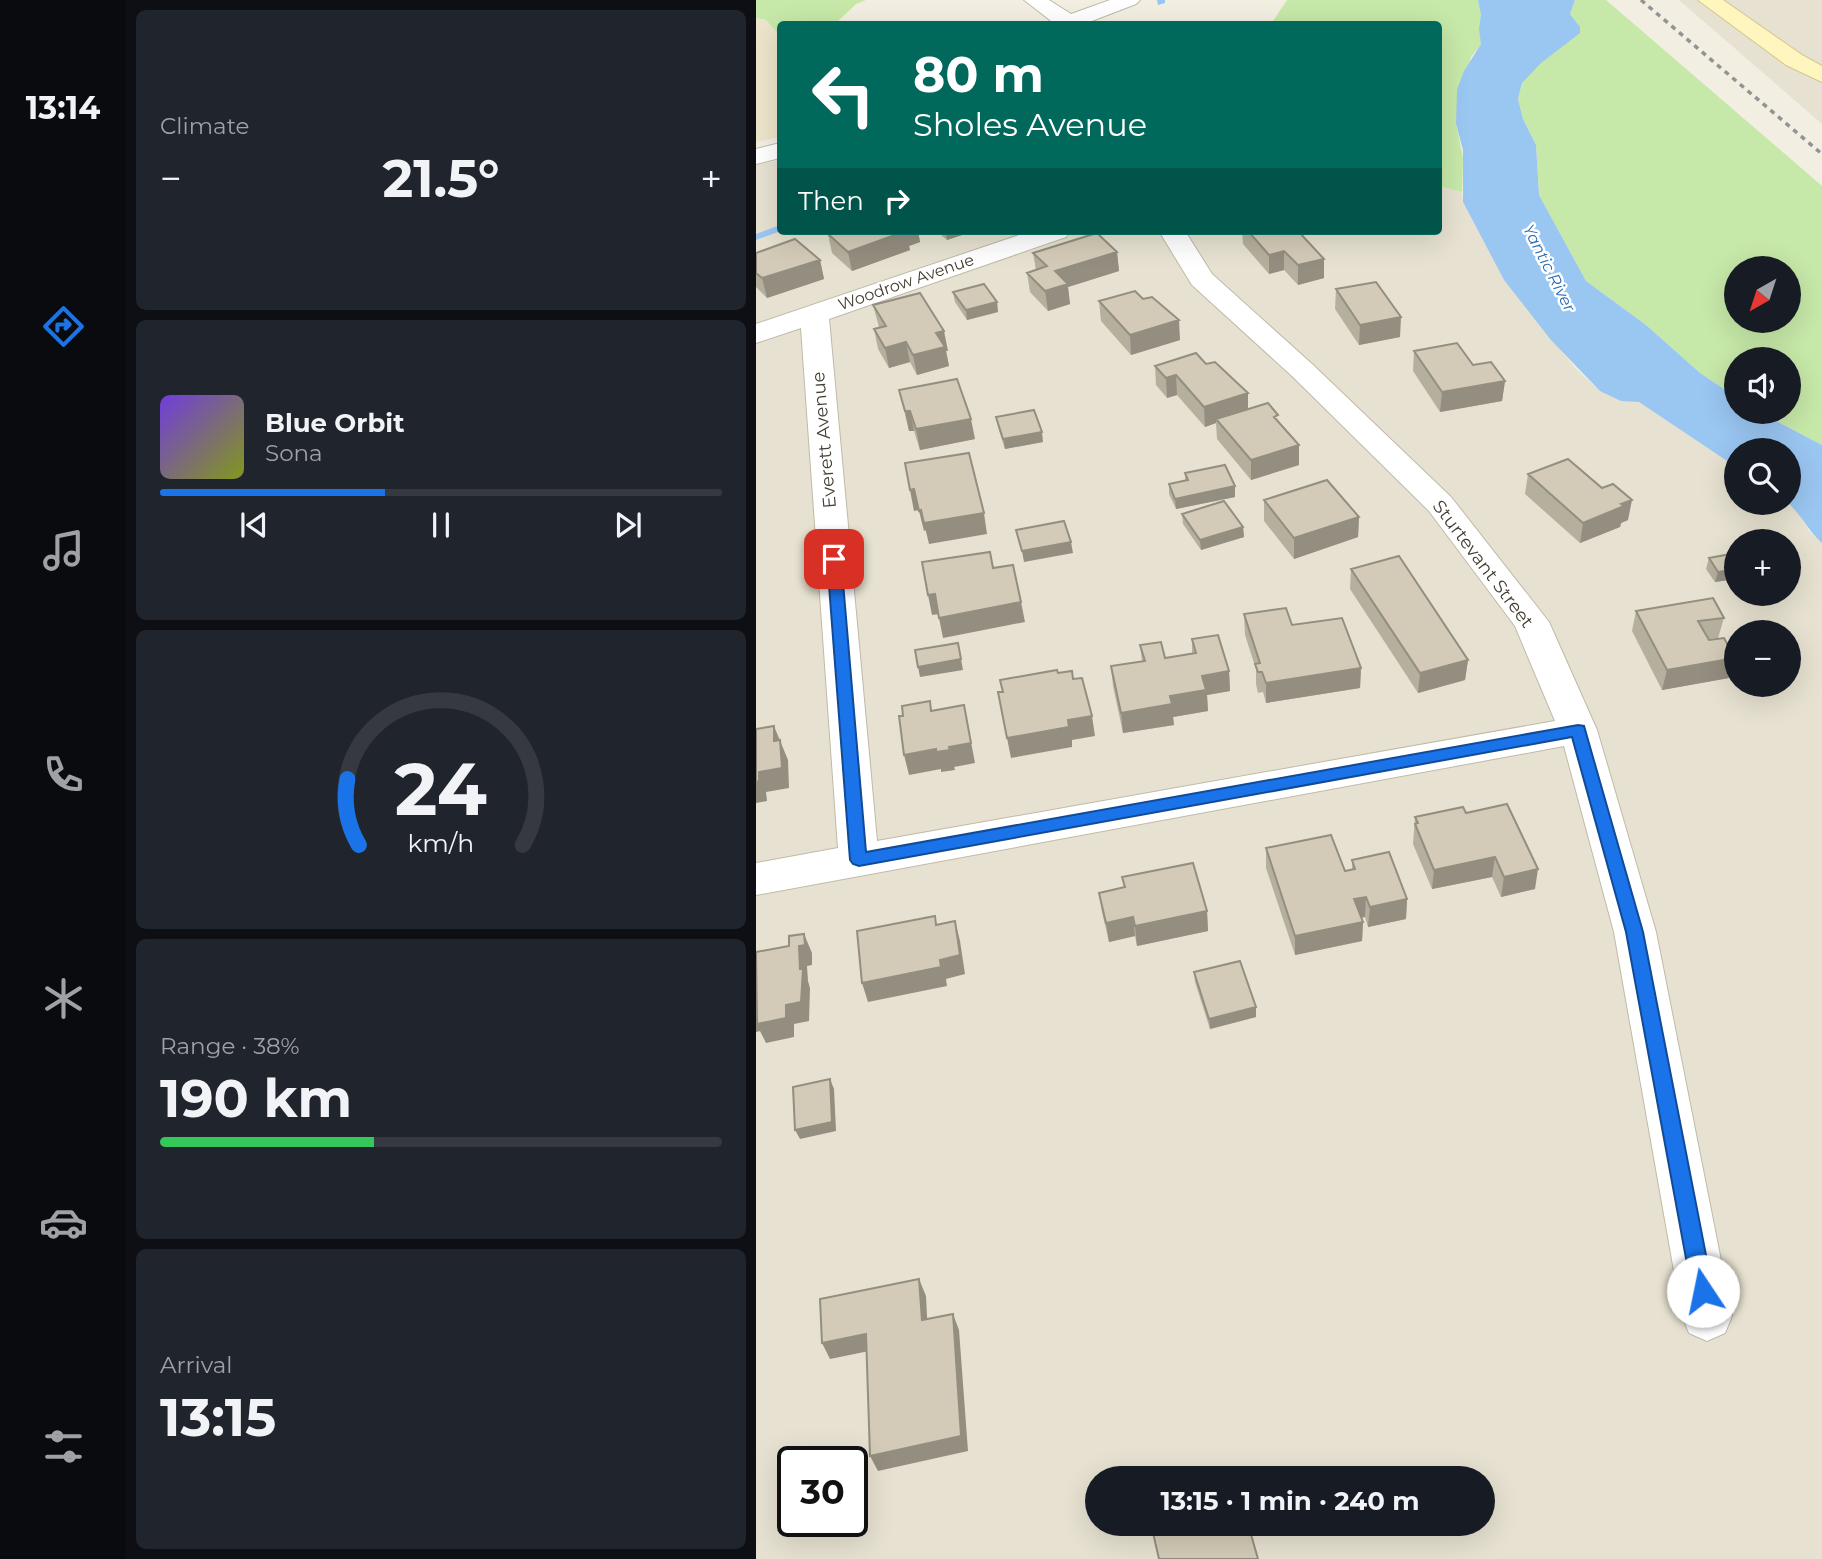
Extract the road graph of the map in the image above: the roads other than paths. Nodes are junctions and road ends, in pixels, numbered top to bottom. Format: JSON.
{"nodes":[{"id":1,"x":1035,"y":0,"type":"edge"},
{"id":2,"x":1129,"y":0,"type":"edge"},
{"id":3,"x":1709,"y":0,"type":"edge"},
{"id":4,"x":1065,"y":21,"type":"edge"},
{"id":5,"x":1076,"y":21,"type":"edge"},
{"id":6,"x":1822,"y":75,"type":"edge"},
{"id":7,"x":777,"y":151,"type":"edge"},
{"id":8,"x":756,"y":157,"type":"edge"},
{"id":9,"x":1045,"y":235,"type":"edge"},
{"id":10,"x":1174,"y":235,"type":"edge"},
{"id":11,"x":814,"y":314,"type":"junction"},
{"id":12,"x":756,"y":334,"type":"edge"},
{"id":13,"x":1578,"y":730,"type":"junction"},
{"id":14,"x":859,"y":860,"type":"junction"},
{"id":15,"x":756,"y":879,"type":"edge"},
{"id":16,"x":1707,"y":1316,"type":"dead end"}],
"edges":[{"from":1,"to":4,"type":"street"},
{"from":2,"to":5,"type":"street"},
{"from":3,"to":6,"type":"street"},
{"from":7,"to":8,"type":"street"},
{"from":9,"to":11,"type":"street","name":"Woodrow Avenue"},
{"from":10,"to":13,"type":"street","name":"Sturtevant Street"},
{"from":11,"to":12,"type":"street","name":"Woodrow Avenue"},
{"from":11,"to":14,"type":"street","name":"Everett Avenue"},
{"from":13,"to":14,"type":"street"},
{"from":13,"to":16,"type":"street","name":"Sturtevant Street"},
{"from":14,"to":15,"type":"street"}]}
